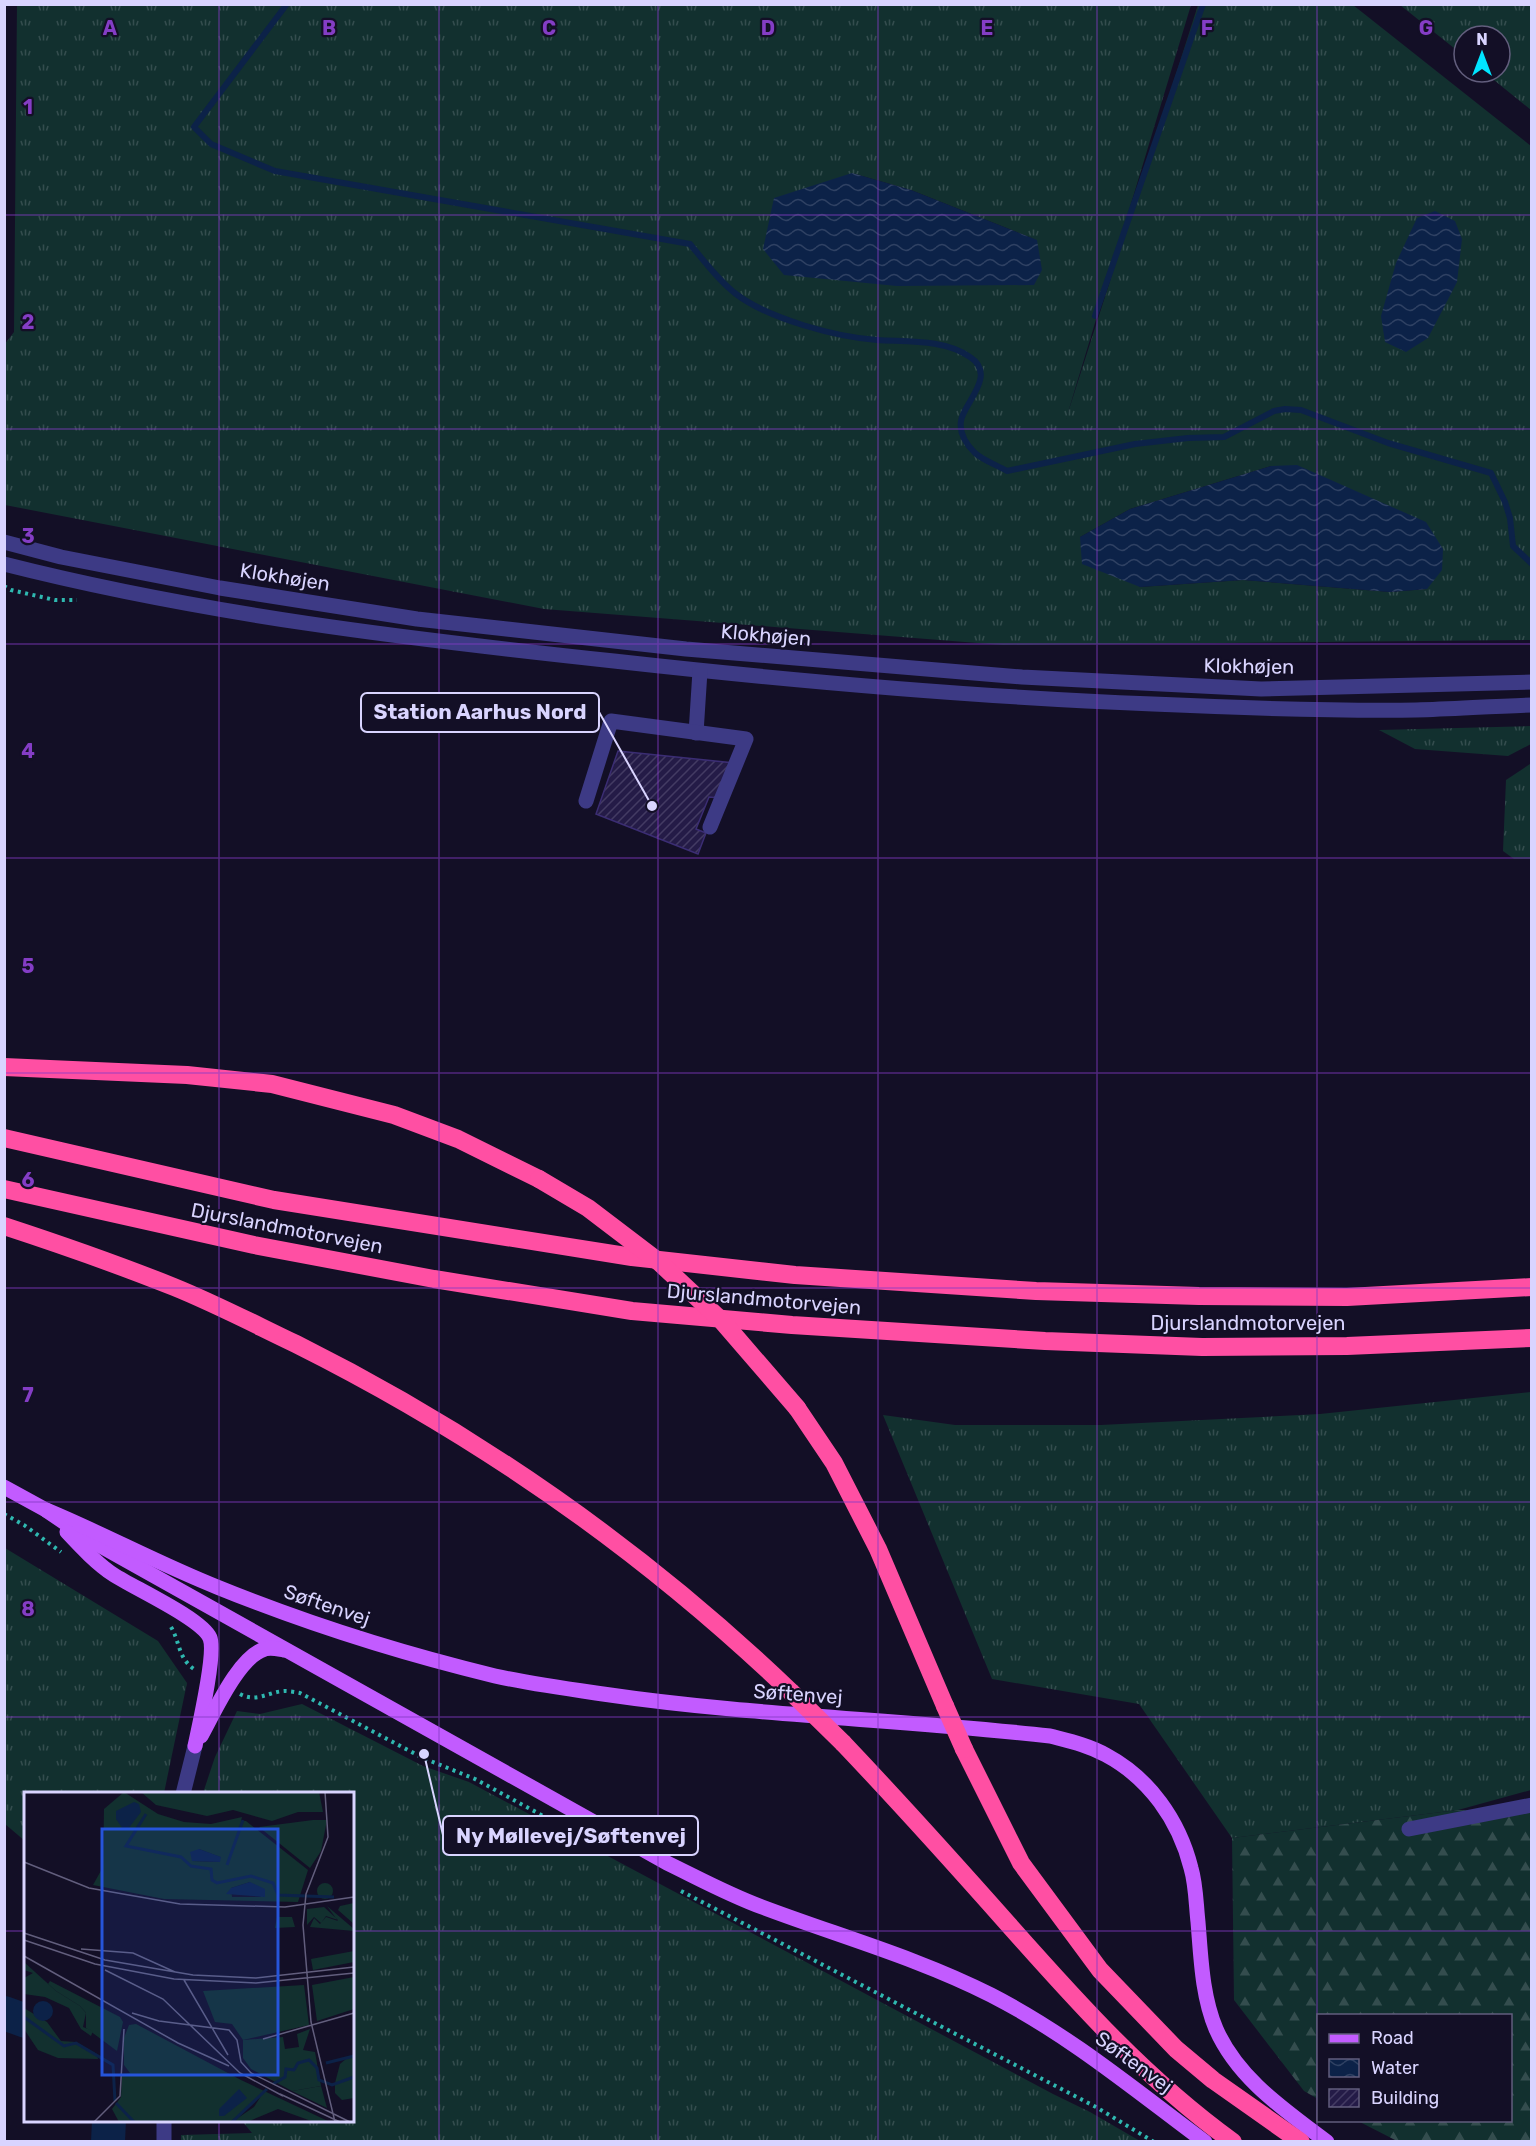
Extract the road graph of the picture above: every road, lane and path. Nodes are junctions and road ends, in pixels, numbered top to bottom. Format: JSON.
{"nodes":[{"id":1,"x":4,"y":542,"type":"edge"},
{"id":2,"x":4,"y":564,"type":"edge"},
{"id":3,"x":700,"y":671,"type":"junction"},
{"id":4,"x":1532,"y":682,"type":"edge"},
{"id":5,"x":1532,"y":705,"type":"edge"},
{"id":6,"x":696,"y":733,"type":"junction"},
{"id":7,"x":586,"y":801,"type":"dead end"},
{"id":8,"x":710,"y":827,"type":"dead end"},
{"id":9,"x":4,"y":1066,"type":"edge"},
{"id":10,"x":4,"y":1138,"type":"edge"},
{"id":11,"x":4,"y":1189,"type":"edge"},
{"id":12,"x":4,"y":1226,"type":"edge"},
{"id":13,"x":1532,"y":1287,"type":"edge"},
{"id":14,"x":1532,"y":1338,"type":"edge"},
{"id":15,"x":4,"y":1487,"type":"edge"},
{"id":16,"x":46,"y":1510,"type":"junction"},
{"id":17,"x":4,"y":1514,"type":"edge"},
{"id":18,"x":62,"y":1553,"type":"dead end"},
{"id":19,"x":169,"y":1624,"type":"dead end"},
{"id":20,"x":288,"y":1651,"type":"junction"},
{"id":21,"x":208,"y":1677,"type":"junction"},
{"id":22,"x":228,"y":1688,"type":"junction"},
{"id":23,"x":195,"y":1746,"type":"junction"},
{"id":24,"x":184,"y":1792,"type":"edge"},
{"id":25,"x":1532,"y":1805,"type":"edge"},
{"id":26,"x":1409,"y":1829,"type":"dead end"},
{"id":27,"x":600,"y":1847,"type":"dead end"},
{"id":28,"x":673,"y":1887,"type":"dead end"},
{"id":29,"x":164,"y":2122,"type":"edge"},
{"id":30,"x":164,"y":2142,"type":"edge"},
{"id":31,"x":1154,"y":2142,"type":"edge"},
{"id":32,"x":1205,"y":2142,"type":"edge"},
{"id":33,"x":1233,"y":2142,"type":"edge"},
{"id":34,"x":1301,"y":2142,"type":"edge"},
{"id":35,"x":1327,"y":2142,"type":"edge"}],
"edges":[{"from":1,"to":4,"type":"street","name":"Klokhøjen"},
{"from":2,"to":3,"type":"street"},
{"from":3,"to":5,"type":"street"},
{"from":3,"to":6,"type":"street"},
{"from":6,"to":7,"type":"street"},
{"from":6,"to":8,"type":"street"},
{"from":9,"to":34,"type":"highway","bridge":true},
{"from":10,"to":13,"type":"highway","name":"Djurslandmotorvejen"},
{"from":11,"to":14,"type":"highway","name":"Djurslandmotorvejen"},
{"from":12,"to":33,"type":"highway","bridge":true},
{"from":15,"to":16,"type":"main road","name":"Søftenvej"},
{"from":16,"to":20,"type":"main road","name":"Søftenvej"},
{"from":16,"to":21,"type":"main road"},
{"from":16,"to":35,"type":"main road","name":"Søftenvej"},
{"from":17,"to":18,"type":"path"},
{"from":19,"to":21,"type":"path"},
{"from":20,"to":22,"type":"main road"},
{"from":20,"to":32,"type":"main road","name":"Søftenvej"},
{"from":21,"to":23,"type":"main road"},
{"from":22,"to":23,"type":"main road"},
{"from":22,"to":27,"type":"path"},
{"from":23,"to":24,"type":"street"},
{"from":25,"to":26,"type":"street"},
{"from":28,"to":31,"type":"path"},
{"from":29,"to":30,"type":"street"}]}
